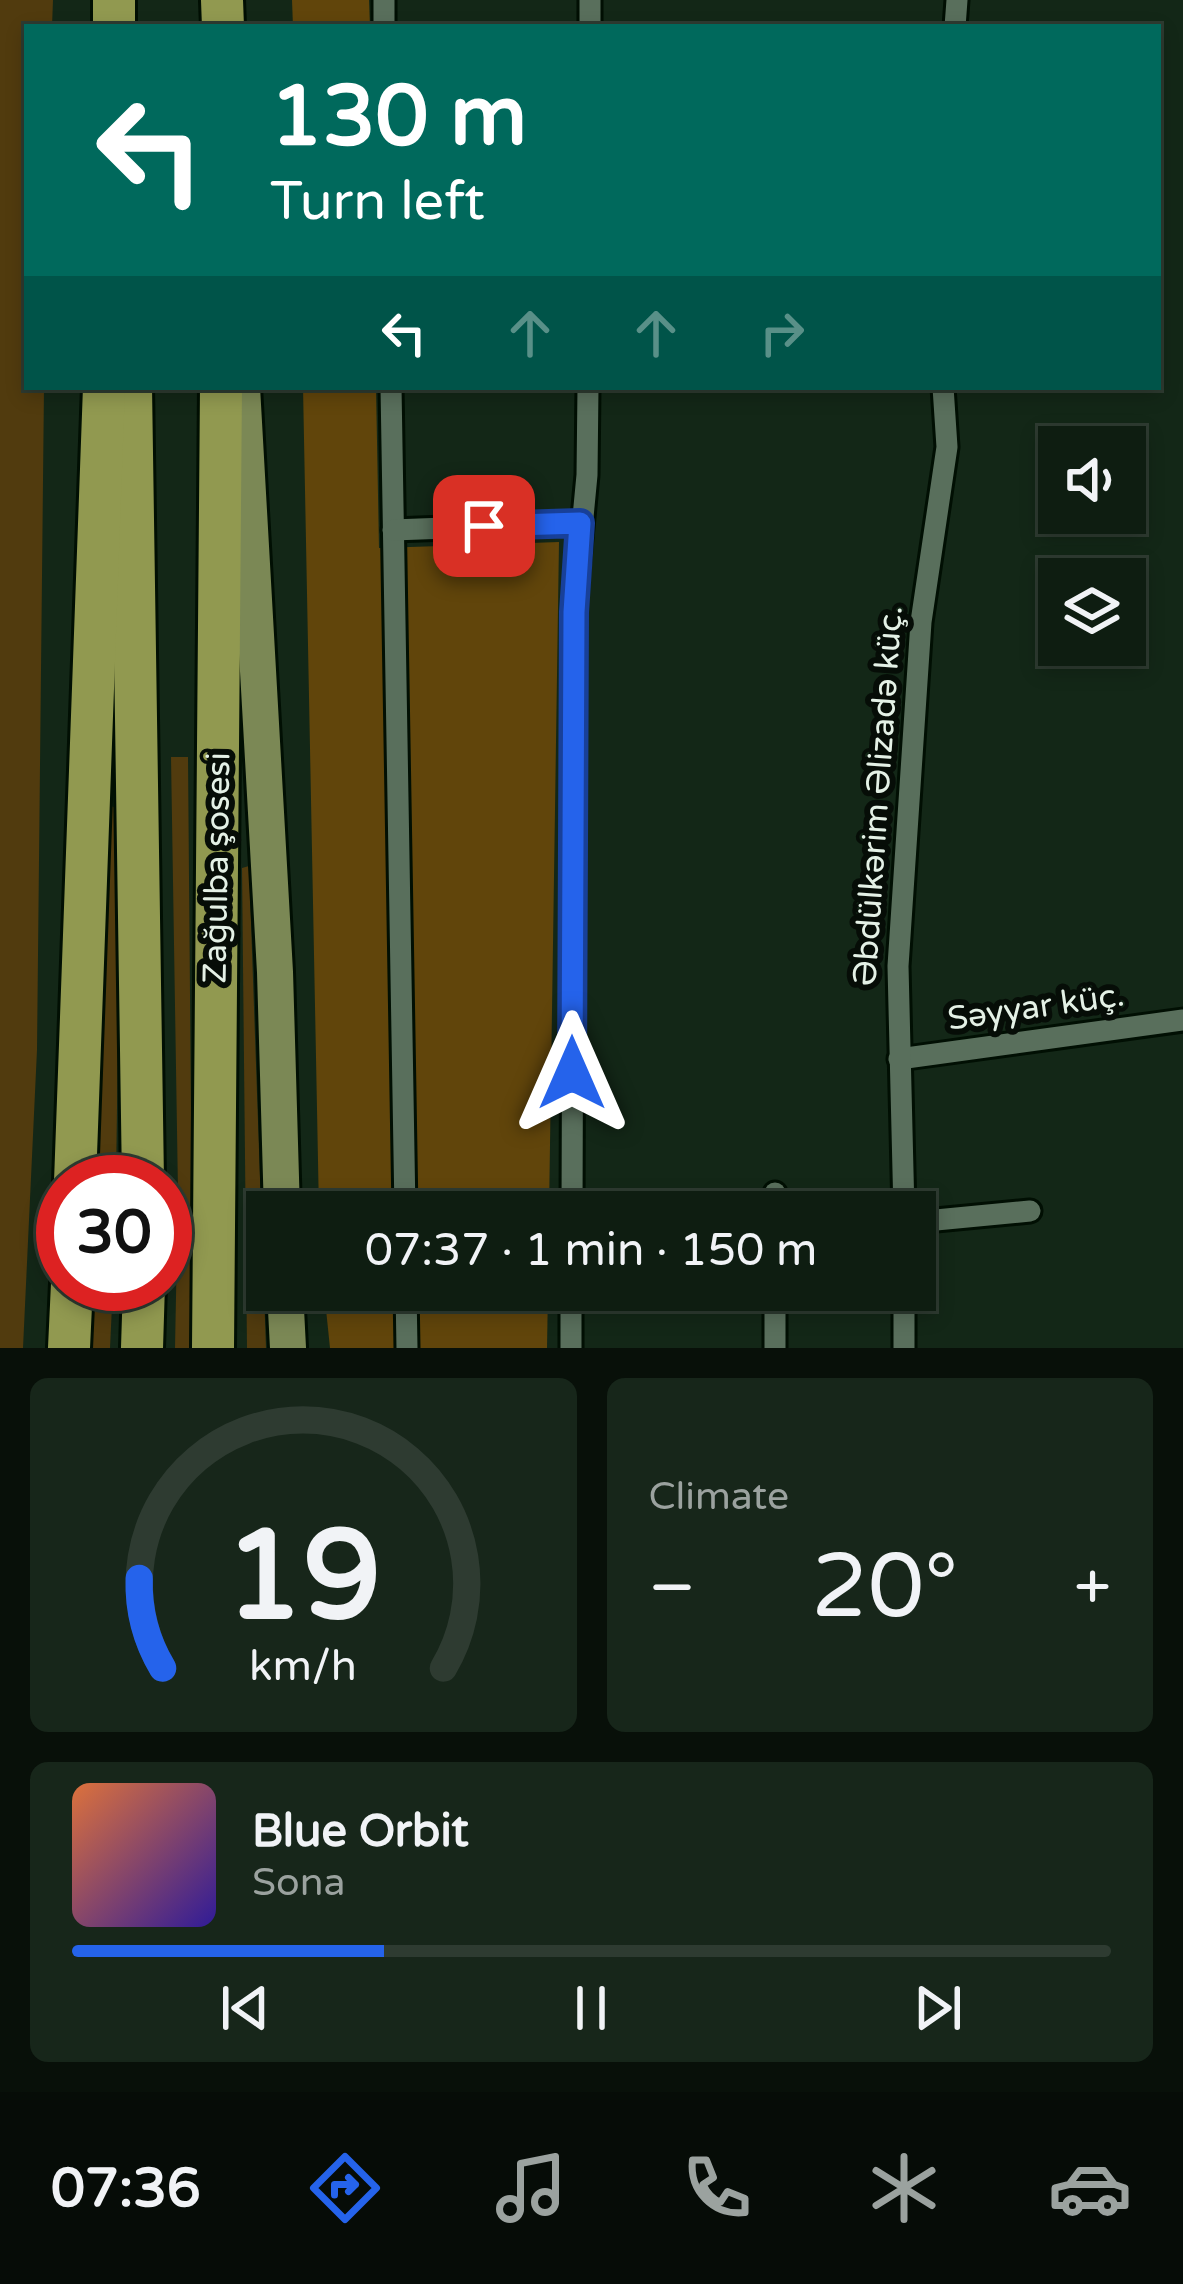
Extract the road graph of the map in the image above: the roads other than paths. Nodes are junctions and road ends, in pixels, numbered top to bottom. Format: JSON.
{"nodes":[{"id":1,"x":104,"y":390,"type":"edge"},
{"id":2,"x":131,"y":390,"type":"edge"},
{"id":3,"x":221,"y":390,"type":"edge"},
{"id":4,"x":242,"y":390,"type":"edge"},
{"id":5,"x":391,"y":390,"type":"edge"},
{"id":6,"x":588,"y":390,"type":"edge"},
{"id":7,"x":943,"y":390,"type":"edge"},
{"id":8,"x":580,"y":523,"type":"junction"},
{"id":9,"x":393,"y":530,"type":"junction"},
{"id":10,"x":1183,"y":1020,"type":"edge"},
{"id":11,"x":899,"y":1058,"type":"junction"},
{"id":12,"x":76,"y":1155,"type":"edge"},
{"id":13,"x":143,"y":1155,"type":"edge"},
{"id":14,"x":281,"y":1191,"type":"edge"},
{"id":15,"x":405,"y":1191,"type":"edge"},
{"id":16,"x":572,"y":1191,"type":"edge"},
{"id":17,"x":903,"y":1191,"type":"edge"},
{"id":18,"x":1030,"y":1211,"type":"dead end"},
{"id":19,"x":936,"y":1220,"type":"edge"},
{"id":20,"x":71,"y":1311,"type":"edge"},
{"id":21,"x":143,"y":1311,"type":"edge"},
{"id":22,"x":285,"y":1311,"type":"edge"},
{"id":23,"x":406,"y":1311,"type":"edge"},
{"id":24,"x":571,"y":1311,"type":"edge"},
{"id":25,"x":775,"y":1311,"type":"edge"},
{"id":26,"x":904,"y":1311,"type":"edge"},
{"id":27,"x":69,"y":1348,"type":"edge"},
{"id":28,"x":142,"y":1348,"type":"edge"},
{"id":29,"x":213,"y":1348,"type":"edge"},
{"id":30,"x":288,"y":1348,"type":"edge"},
{"id":31,"x":407,"y":1348,"type":"edge"},
{"id":32,"x":571,"y":1348,"type":"edge"},
{"id":33,"x":775,"y":1348,"type":"edge"},
{"id":34,"x":904,"y":1348,"type":"edge"}],
"edges":[{"from":1,"to":12,"type":"highway"},
{"from":2,"to":13,"type":"highway"},
{"from":3,"to":29,"type":"highway","name":"Zağulba şosesi"},
{"from":4,"to":14,"type":"main road"},
{"from":5,"to":9,"type":"street"},
{"from":6,"to":8,"type":"street"},
{"from":7,"to":11,"type":"street","name":"Əbdülkərim Əlizadə küç."},
{"from":8,"to":9,"type":"street"},
{"from":8,"to":16,"type":"street"},
{"from":9,"to":15,"type":"street"},
{"from":10,"to":11,"type":"street","name":"Səyyar küç."},
{"from":11,"to":17,"type":"street","name":"Əbdülkərim Əlizadə küç."},
{"from":18,"to":19,"type":"street"},
{"from":20,"to":27,"type":"highway"},
{"from":21,"to":28,"type":"highway"},
{"from":22,"to":30,"type":"main road"},
{"from":23,"to":31,"type":"street"},
{"from":24,"to":32,"type":"street"},
{"from":25,"to":33,"type":"street"},
{"from":26,"to":34,"type":"street"}]}
